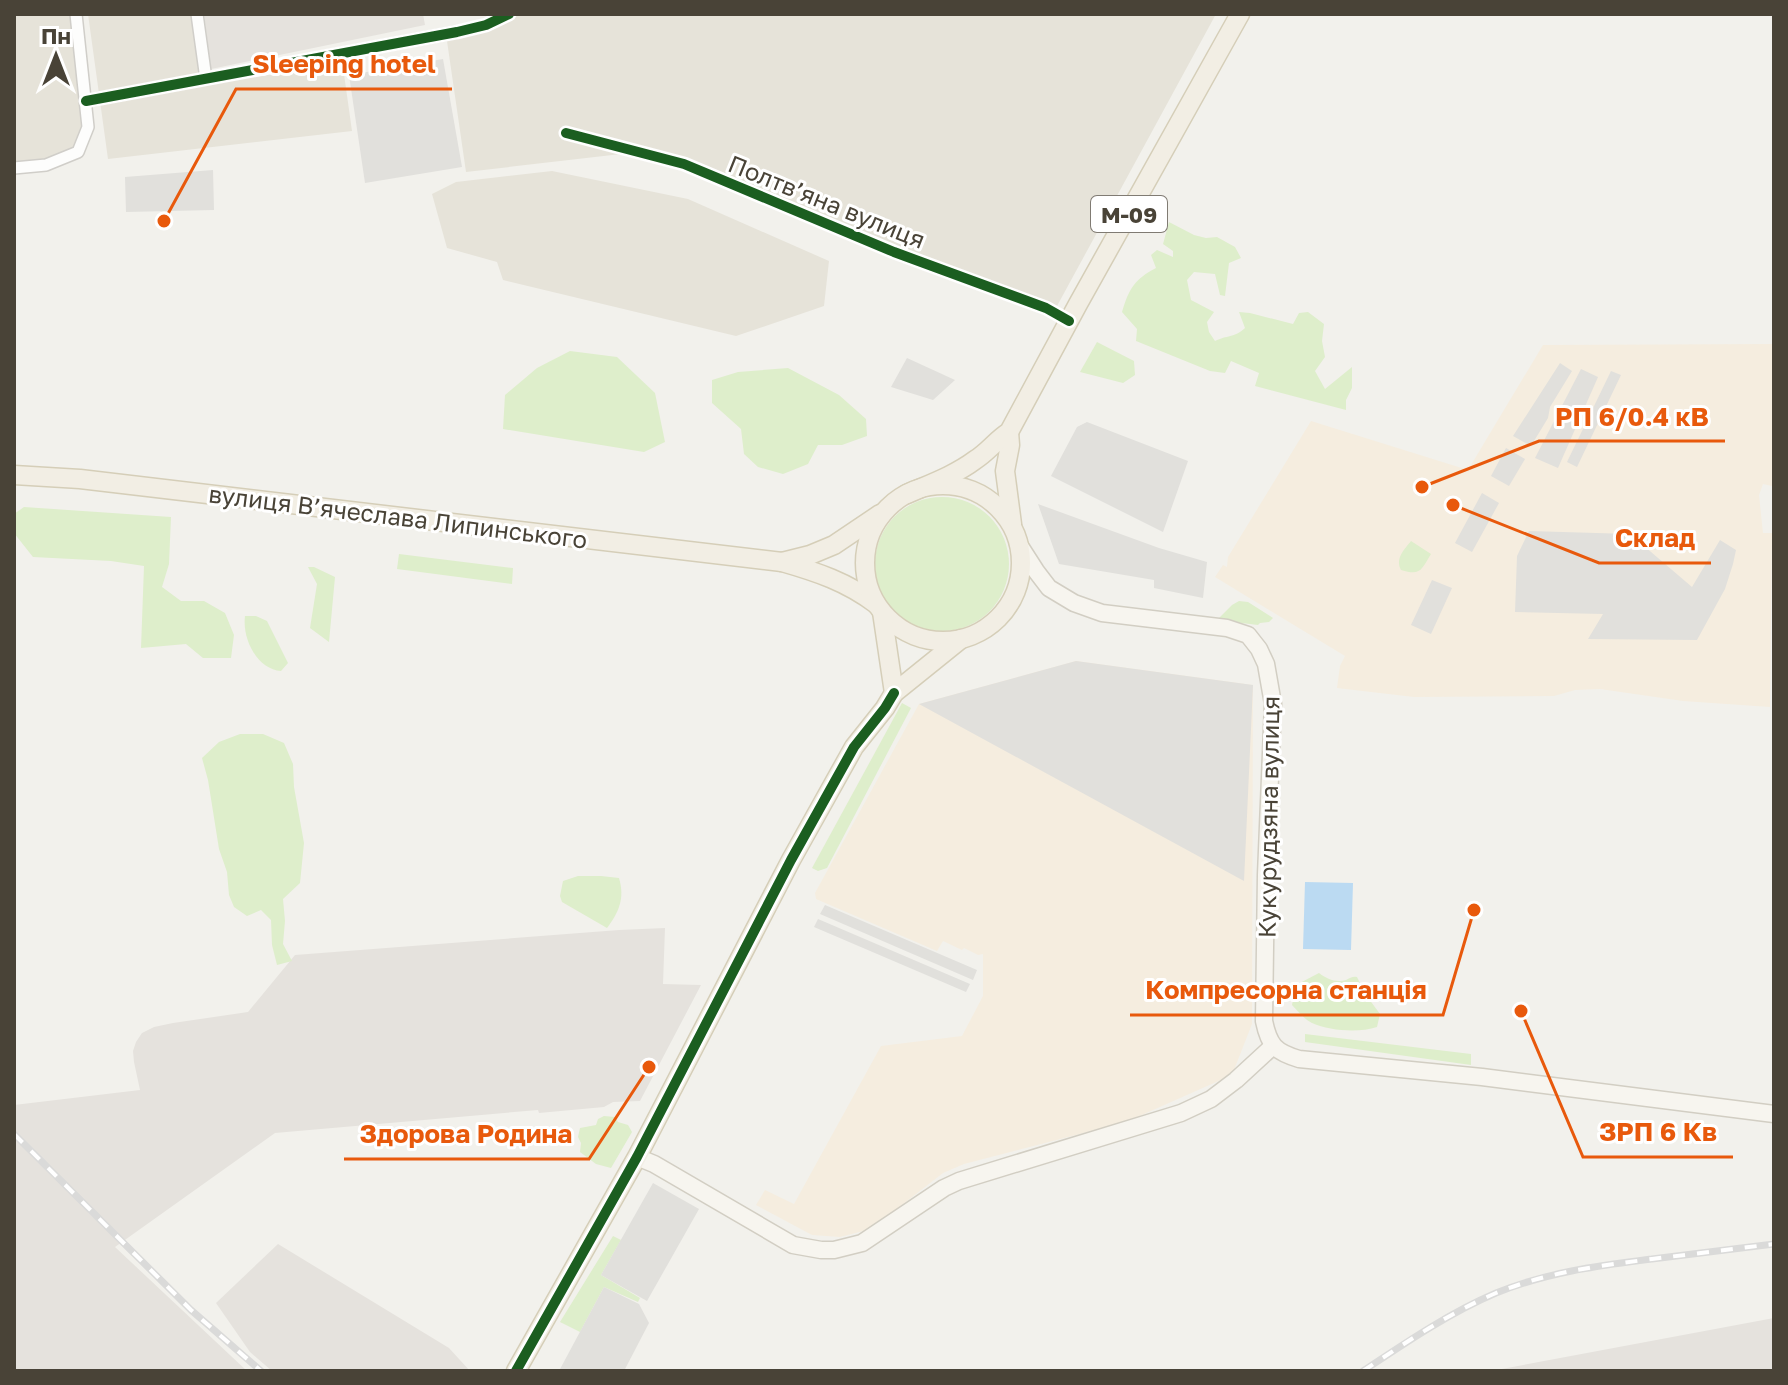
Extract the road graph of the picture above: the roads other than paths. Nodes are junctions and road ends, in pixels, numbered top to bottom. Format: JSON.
{"nodes":[{"id":1,"x":76,"y":14,"type":"edge"},
{"id":2,"x":197,"y":14,"type":"edge"},
{"id":3,"x":509,"y":14,"type":"edge"},
{"id":4,"x":1240,"y":14,"type":"edge"},
{"id":5,"x":490,"y":18,"type":"edge"},
{"id":6,"x":206,"y":79,"type":"junction"},
{"id":7,"x":86,"y":101,"type":"junction"},
{"id":8,"x":566,"y":133,"type":"dead end"},
{"id":9,"x":14,"y":168,"type":"edge"},
{"id":10,"x":1069,"y":321,"type":"junction"},
{"id":11,"x":1009,"y":432,"type":"junction"},
{"id":12,"x":14,"y":475,"type":"edge"},
{"id":13,"x":907,"y":494,"type":"junction"},
{"id":14,"x":886,"y":510,"type":"junction"},
{"id":15,"x":1016,"y":537,"type":"junction"},
{"id":16,"x":782,"y":562,"type":"junction"},
{"id":17,"x":879,"y":608,"type":"junction"},
{"id":18,"x":961,"y":639,"type":"junction"},
{"id":19,"x":894,"y":693,"type":"junction"},
{"id":20,"x":1273,"y":1046,"type":"junction"},
{"id":21,"x":1774,"y":1114,"type":"edge"},
{"id":22,"x":637,"y":1157,"type":"junction"},
{"id":23,"x":516,"y":1371,"type":"edge"}],
"edges":[{"from":1,"to":7,"type":"street"},
{"from":2,"to":6,"type":"street"},
{"from":3,"to":5,"type":"street"},
{"from":4,"to":10,"type":"main road","number":"М-09"},
{"from":5,"to":6,"type":"street"},
{"from":6,"to":7,"type":"street"},
{"from":7,"to":9,"type":"street"},
{"from":8,"to":10,"type":"street","name":"Полтвʼяна вулиця"},
{"from":10,"to":11,"type":"main road","number":"М-09"},
{"from":11,"to":13,"type":"main road","number":"М-09"},
{"from":11,"to":15,"type":"main road","number":"М-09"},
{"from":12,"to":16,"type":"main road","name":"вулиця Вʼячеслава Липинського"},
{"from":13,"to":14,"type":"main road","number":"М-09"},
{"from":13,"to":15,"type":"main road"},
{"from":14,"to":16,"type":"main road","name":"вулиця Вʼячеслава Липинського"},
{"from":14,"to":17,"type":"main road","number":"М-09"},
{"from":15,"to":18,"type":"main road","number":"М-09"},
{"from":15,"to":20,"type":"main road","name":"Кукурудзяна вулиця"},
{"from":16,"to":17,"type":"main road","name":"вулиця Вʼячеслава Липинського"},
{"from":17,"to":18,"type":"main road"},
{"from":17,"to":19,"type":"main road","number":"М-09"},
{"from":18,"to":19,"type":"main road","number":"М-09"},
{"from":19,"to":22,"type":"main road","number":"М-09"},
{"from":20,"to":21,"type":"main road"},
{"from":20,"to":22,"type":"main road"},
{"from":22,"to":23,"type":"main road","number":"М-09"}]}
